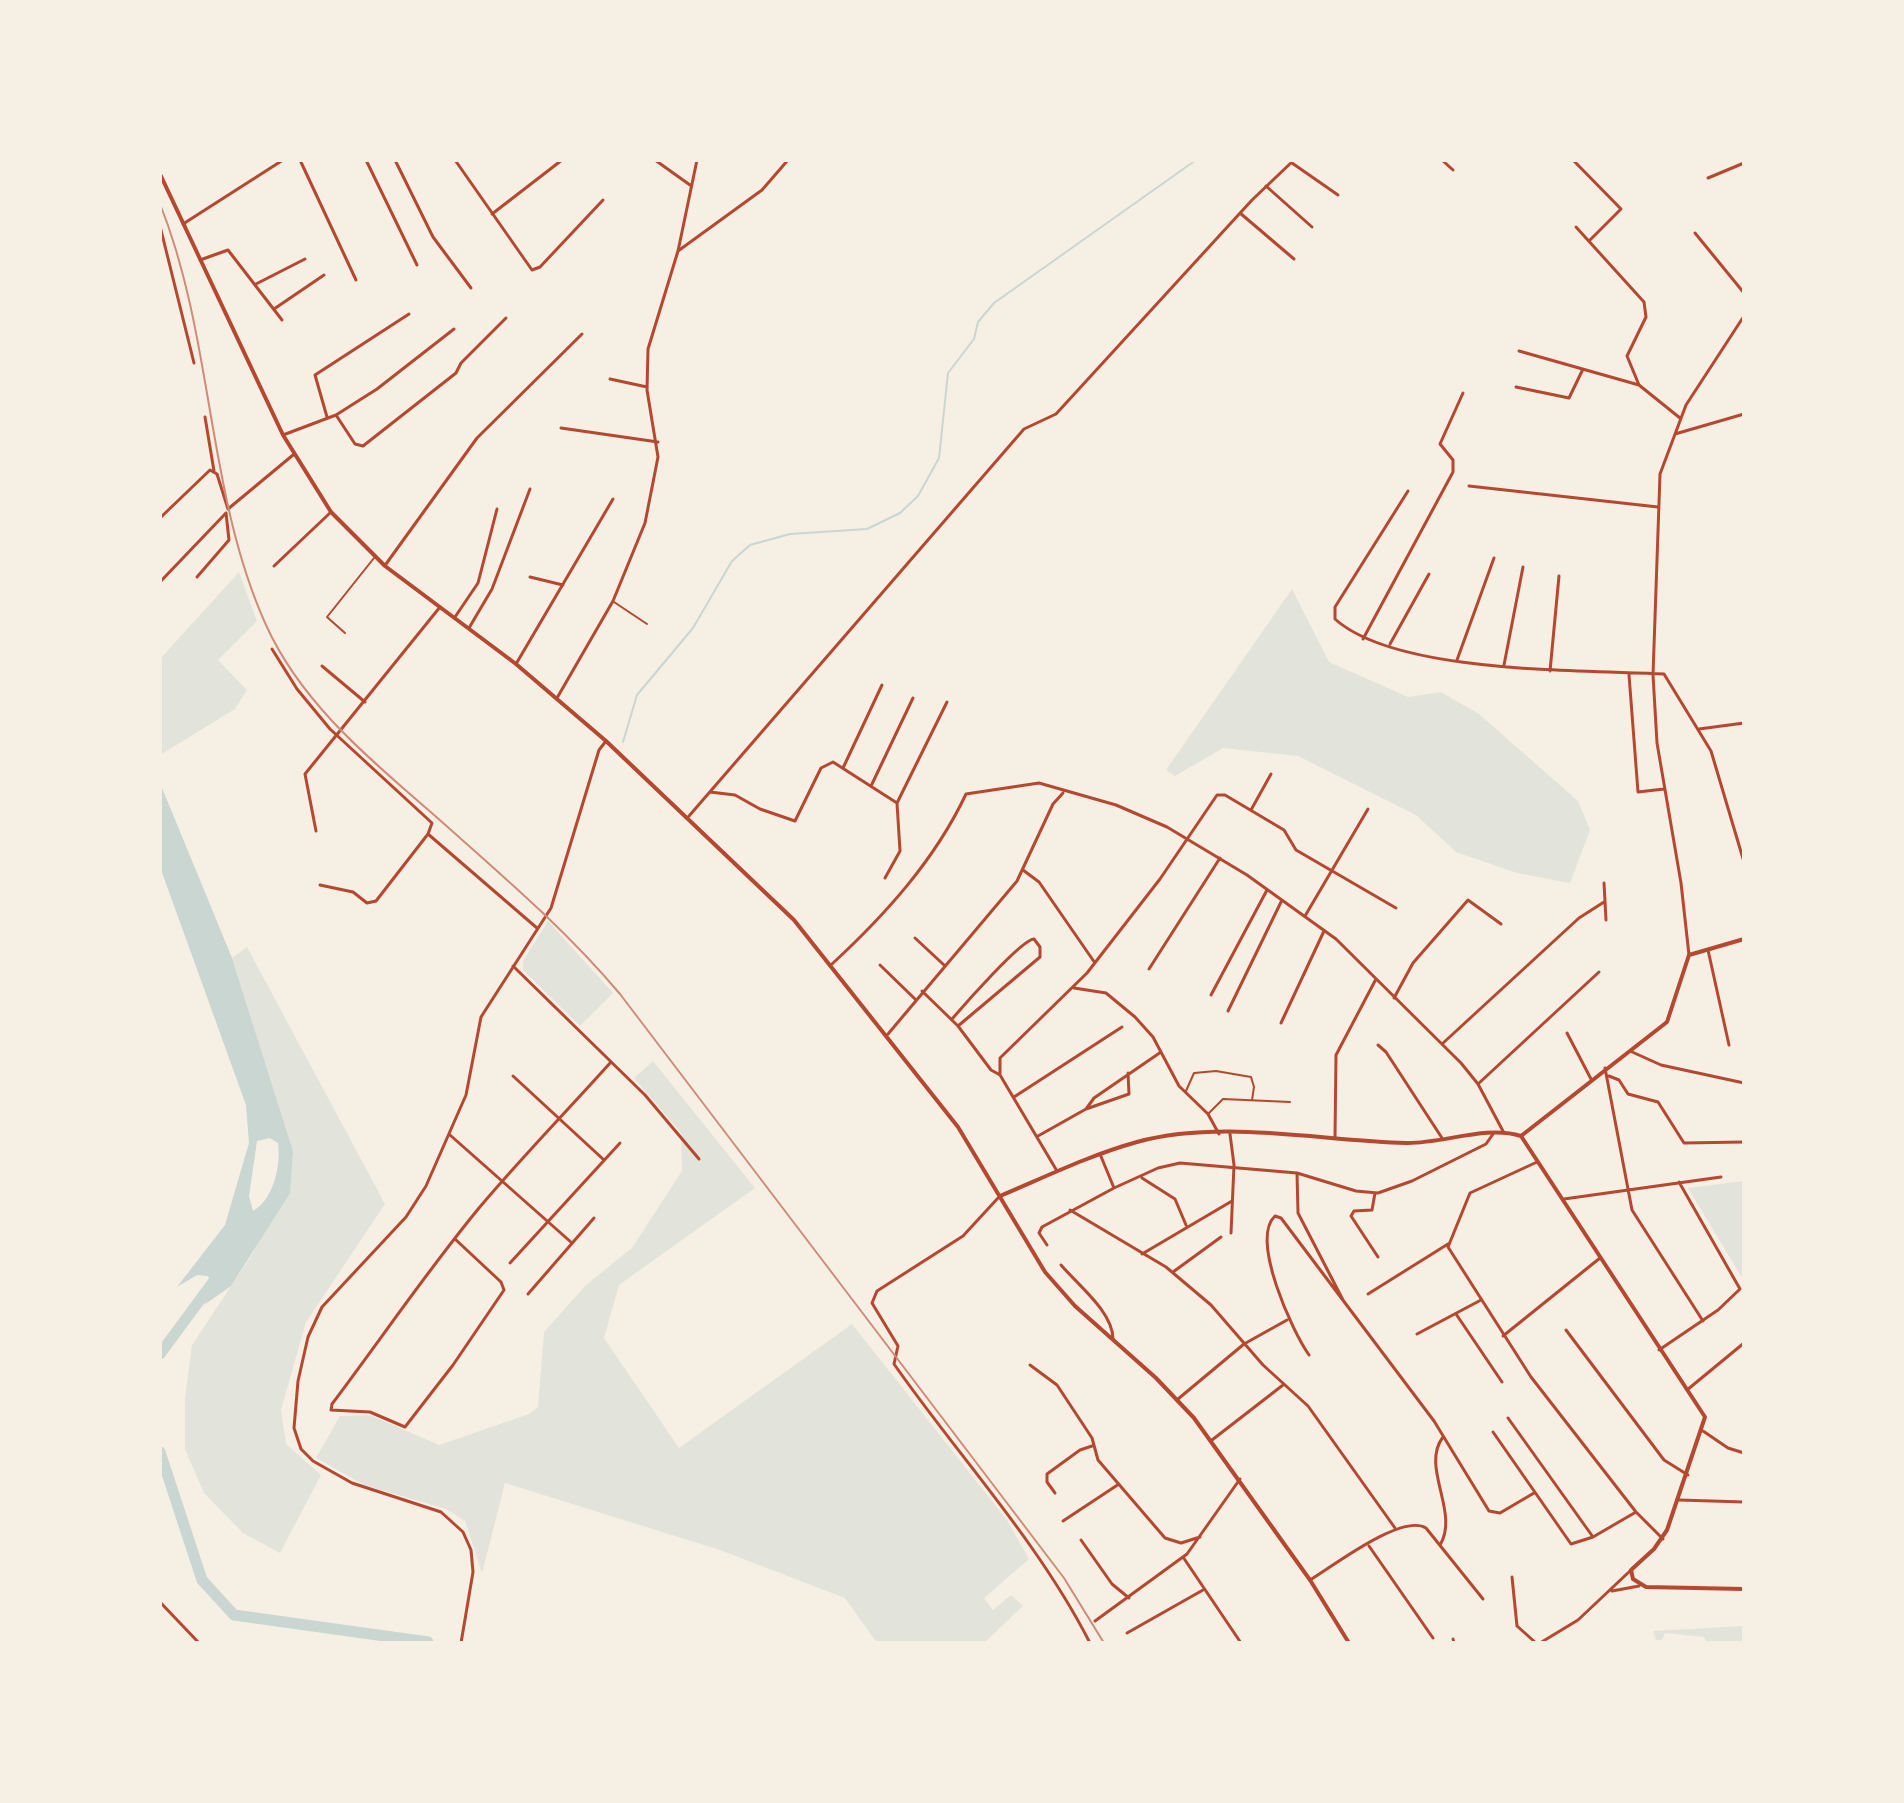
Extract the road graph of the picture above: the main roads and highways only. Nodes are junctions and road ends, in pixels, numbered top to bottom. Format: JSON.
{"nodes":[{"id":1,"x":160,"y":174,"type":"edge"},
{"id":2,"x":1744,"y":939,"type":"edge"},
{"id":3,"x":1521,"y":1136,"type":"junction"},
{"id":4,"x":1000,"y":1196,"type":"junction"},
{"id":5,"x":1744,"y":1589,"type":"edge"},
{"id":6,"x":1349,"y":1643,"type":"edge"}],
"edges":[{"from":1,"to":4,"type":"main road"},
{"from":2,"to":3,"type":"main road"},
{"from":3,"to":4,"type":"main road"},
{"from":3,"to":5,"type":"main road"},
{"from":4,"to":6,"type":"main road"}]}
